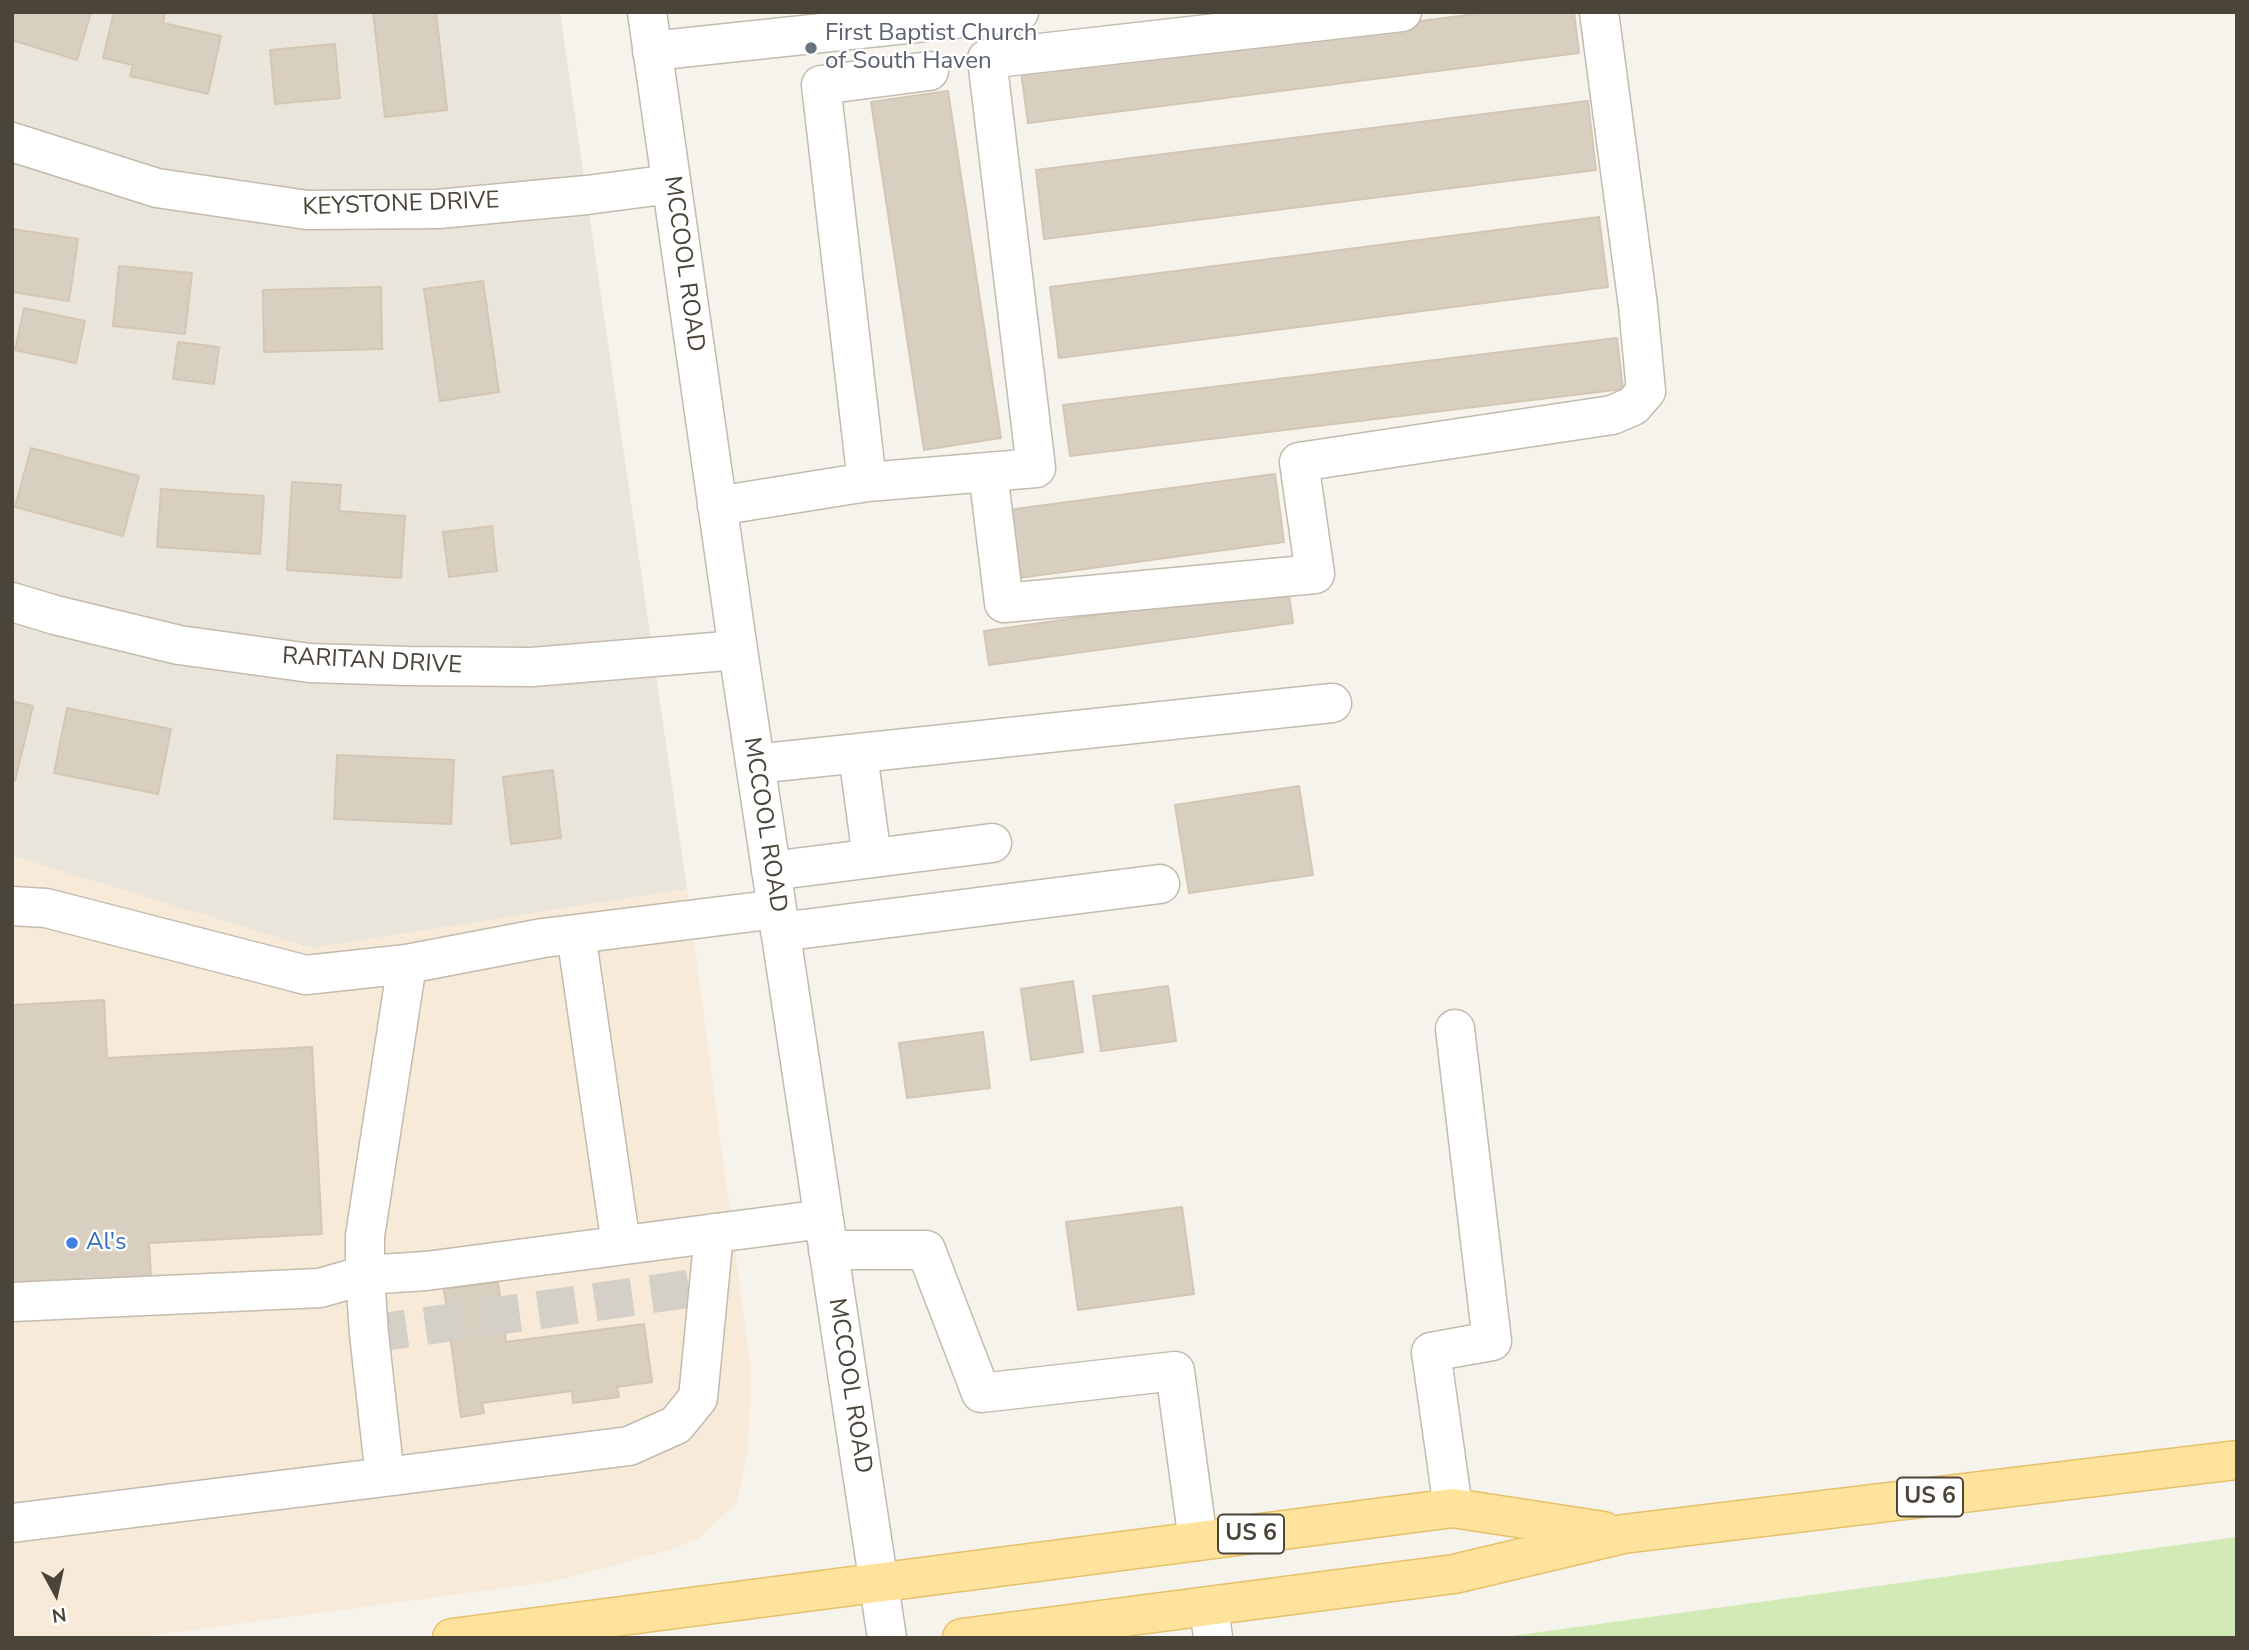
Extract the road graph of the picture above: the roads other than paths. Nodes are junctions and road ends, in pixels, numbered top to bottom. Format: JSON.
{"nodes":[{"id":1,"x":647,"y":12,"type":"edge"},
{"id":2,"x":1019,"y":12,"type":"edge"},
{"id":3,"x":1402,"y":12,"type":"edge"},
{"id":4,"x":1599,"y":12,"type":"edge"},
{"id":5,"x":652,"y":51,"type":"junction"},
{"id":6,"x":929,"y":71,"type":"dead end"},
{"id":7,"x":12,"y":142,"type":"edge"},
{"id":8,"x":671,"y":184,"type":"junction"},
{"id":9,"x":988,"y":472,"type":"junction"},
{"id":10,"x":867,"y":482,"type":"junction"},
{"id":11,"x":718,"y":506,"type":"junction"},
{"id":12,"x":12,"y":602,"type":"edge"},
{"id":13,"x":738,"y":650,"type":"junction"},
{"id":14,"x":1332,"y":703,"type":"dead end"},
{"id":15,"x":858,"y":754,"type":"junction"},
{"id":16,"x":755,"y":764,"type":"junction"},
{"id":17,"x":992,"y":843,"type":"dead end"},
{"id":18,"x":872,"y":858,"type":"junction"},
{"id":19,"x":771,"y":871,"type":"junction"},
{"id":20,"x":1160,"y":884,"type":"dead end"},
{"id":21,"x":12,"y":906,"type":"edge"},
{"id":22,"x":778,"y":920,"type":"junction"},
{"id":23,"x":576,"y":934,"type":"junction"},
{"id":24,"x":407,"y":964,"type":"junction"},
{"id":25,"x":1455,"y":1029,"type":"dead end"},
{"id":26,"x":715,"y":1233,"type":"junction"},
{"id":27,"x":826,"y":1234,"type":"junction"},
{"id":28,"x":621,"y":1245,"type":"junction"},
{"id":29,"x":365,"y":1275,"type":"junction"},
{"id":30,"x":12,"y":1303,"type":"edge"},
{"id":31,"x":2237,"y":1460,"type":"edge"},
{"id":32,"x":385,"y":1477,"type":"junction"},
{"id":33,"x":1453,"y":1508,"type":"junction"},
{"id":34,"x":12,"y":1523,"type":"edge"},
{"id":35,"x":1623,"y":1534,"type":"junction"},
{"id":36,"x":1198,"y":1541,"type":"junction"},
{"id":37,"x":879,"y":1583,"type":"junction"},
{"id":38,"x":1211,"y":1622,"type":"edge"},
{"id":39,"x":452,"y":1638,"type":"edge"},
{"id":40,"x":887,"y":1638,"type":"edge"},
{"id":41,"x":962,"y":1638,"type":"edge"}],
"edges":[{"from":1,"to":5,"type":"street","name":"MCCOOL ROAD"},
{"from":2,"to":5,"type":"street"},
{"from":3,"to":9,"type":"street"},
{"from":4,"to":9,"type":"street"},
{"from":5,"to":8,"type":"street","name":"MCCOOL ROAD"},
{"from":6,"to":10,"type":"street"},
{"from":7,"to":8,"type":"street","name":"KEYSTONE DRIVE"},
{"from":8,"to":11,"type":"street","name":"MCCOOL ROAD"},
{"from":9,"to":10,"type":"street"},
{"from":10,"to":11,"type":"street"},
{"from":11,"to":13,"type":"street","name":"MCCOOL ROAD"},
{"from":12,"to":13,"type":"street","name":"RARITAN DRIVE"},
{"from":13,"to":16,"type":"street","name":"MCCOOL ROAD"},
{"from":14,"to":15,"type":"street"},
{"from":15,"to":16,"type":"street"},
{"from":15,"to":18,"type":"street"},
{"from":16,"to":19,"type":"street","name":"MCCOOL ROAD"},
{"from":17,"to":18,"type":"street"},
{"from":18,"to":19,"type":"street"},
{"from":19,"to":22,"type":"street","name":"MCCOOL ROAD"},
{"from":20,"to":22,"type":"street"},
{"from":21,"to":24,"type":"street"},
{"from":22,"to":23,"type":"street"},
{"from":22,"to":27,"type":"street","name":"MCCOOL ROAD"},
{"from":23,"to":24,"type":"street"},
{"from":23,"to":28,"type":"street"},
{"from":24,"to":29,"type":"street"},
{"from":25,"to":33,"type":"street"},
{"from":26,"to":27,"type":"street"},
{"from":26,"to":28,"type":"street"},
{"from":26,"to":32,"type":"street"},
{"from":27,"to":36,"type":"street"},
{"from":27,"to":37,"type":"street","name":"MCCOOL ROAD"},
{"from":28,"to":29,"type":"street"},
{"from":29,"to":30,"type":"street"},
{"from":29,"to":32,"type":"street"},
{"from":31,"to":35,"type":"main road","number":"US 6"},
{"from":32,"to":34,"type":"street"},
{"from":33,"to":35,"type":"main road","number":"US 6"},
{"from":33,"to":36,"type":"main road","number":"US 6"},
{"from":35,"to":38,"type":"main road","number":"US 6"},
{"from":36,"to":37,"type":"main road","number":"US 6"},
{"from":37,"to":39,"type":"main road","number":"US 6"},
{"from":37,"to":40,"type":"street","name":"MCCOOL ROAD"},
{"from":38,"to":41,"type":"main road","number":"US 6"}]}
